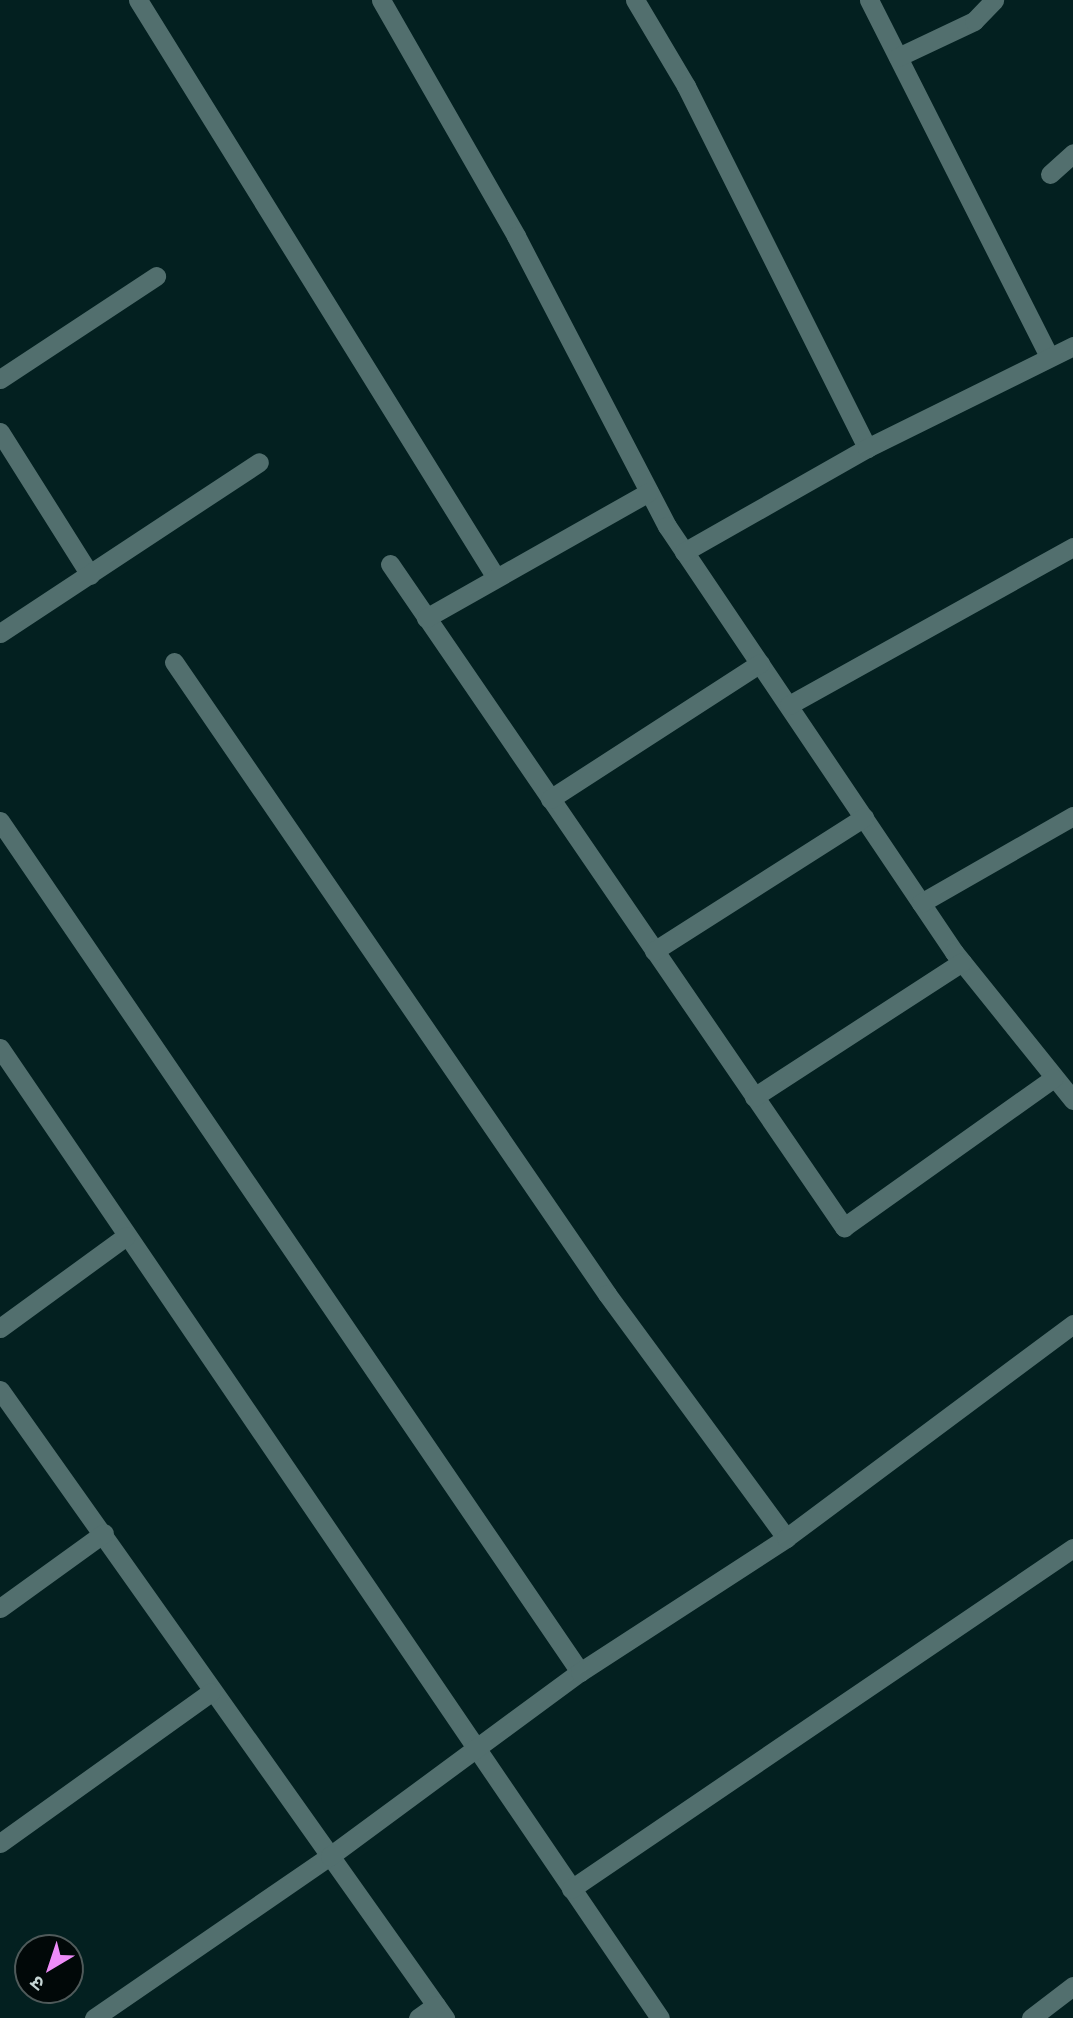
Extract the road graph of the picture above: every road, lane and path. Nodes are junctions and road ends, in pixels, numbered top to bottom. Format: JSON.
{"nodes":[{"id":1,"x":138,"y":0,"type":"edge"},
{"id":2,"x":381,"y":0,"type":"edge"},
{"id":3,"x":635,"y":0,"type":"edge"},
{"id":4,"x":869,"y":0,"type":"edge"},
{"id":5,"x":995,"y":0,"type":"edge"},
{"id":6,"x":898,"y":57,"type":"junction"},
{"id":7,"x":1073,"y":153,"type":"edge"},
{"id":8,"x":1050,"y":174,"type":"dead end"},
{"id":9,"x":156,"y":276,"type":"dead end"},
{"id":10,"x":1073,"y":346,"type":"edge"},
{"id":11,"x":1049,"y":357,"type":"junction"},
{"id":12,"x":0,"y":379,"type":"edge"},
{"id":13,"x":0,"y":432,"type":"edge"},
{"id":14,"x":867,"y":448,"type":"junction"},
{"id":15,"x":259,"y":462,"type":"dead end"},
{"id":16,"x":649,"y":492,"type":"junction"},
{"id":17,"x":1073,"y":547,"type":"edge"},
{"id":18,"x":684,"y":552,"type":"junction"},
{"id":19,"x":390,"y":564,"type":"dead end"},
{"id":20,"x":90,"y":575,"type":"junction"},
{"id":21,"x":495,"y":576,"type":"junction"},
{"id":22,"x":426,"y":618,"type":"junction"},
{"id":23,"x":0,"y":633,"type":"edge"},
{"id":24,"x":174,"y":662,"type":"dead end"},
{"id":25,"x":760,"y":663,"type":"junction"},
{"id":26,"x":789,"y":705,"type":"junction"},
{"id":27,"x":550,"y":799,"type":"junction"},
{"id":28,"x":1073,"y":816,"type":"edge"},
{"id":29,"x":864,"y":817,"type":"junction"},
{"id":30,"x":0,"y":821,"type":"edge"},
{"id":31,"x":921,"y":903,"type":"junction"},
{"id":32,"x":654,"y":951,"type":"junction"},
{"id":33,"x":962,"y":962,"type":"junction"},
{"id":34,"x":0,"y":1048,"type":"edge"},
{"id":35,"x":1054,"y":1077,"type":"junction"},
{"id":36,"x":754,"y":1097,"type":"junction"},
{"id":37,"x":1073,"y":1100,"type":"edge"},
{"id":38,"x":127,"y":1236,"type":"junction"},
{"id":39,"x":1073,"y":1324,"type":"edge"},
{"id":40,"x":0,"y":1328,"type":"edge"},
{"id":41,"x":0,"y":1390,"type":"edge"},
{"id":42,"x":104,"y":1533,"type":"junction"},
{"id":43,"x":786,"y":1538,"type":"junction"},
{"id":44,"x":1073,"y":1548,"type":"edge"},
{"id":45,"x":0,"y":1608,"type":"edge"},
{"id":46,"x":580,"y":1672,"type":"junction"},
{"id":47,"x":211,"y":1692,"type":"junction"},
{"id":48,"x":476,"y":1751,"type":"junction"},
{"id":49,"x":0,"y":1843,"type":"edge"},
{"id":50,"x":331,"y":1856,"type":"junction"},
{"id":51,"x":571,"y":1889,"type":"junction"},
{"id":52,"x":1073,"y":1986,"type":"edge"},
{"id":53,"x":441,"y":2012,"type":"edge"},
{"id":54,"x":94,"y":2018,"type":"edge"},
{"id":55,"x":418,"y":2018,"type":"edge"},
{"id":56,"x":660,"y":2018,"type":"edge"},
{"id":57,"x":1031,"y":2018,"type":"edge"}],
"edges":[{"from":1,"to":21,"type":"street"},
{"from":2,"to":16,"type":"street"},
{"from":3,"to":14,"type":"street"},
{"from":4,"to":6,"type":"street"},
{"from":5,"to":6,"type":"street"},
{"from":6,"to":11,"type":"street"},
{"from":7,"to":8,"type":"street"},
{"from":9,"to":12,"type":"street"},
{"from":10,"to":11,"type":"street"},
{"from":11,"to":14,"type":"street"},
{"from":13,"to":20,"type":"street"},
{"from":14,"to":18,"type":"street"},
{"from":15,"to":20,"type":"street"},
{"from":16,"to":18,"type":"street"},
{"from":16,"to":21,"type":"street"},
{"from":17,"to":26,"type":"street"},
{"from":18,"to":25,"type":"street"},
{"from":19,"to":22,"type":"street"},
{"from":20,"to":23,"type":"street"},
{"from":21,"to":22,"type":"street"},
{"from":22,"to":27,"type":"street"},
{"from":24,"to":43,"type":"street"},
{"from":25,"to":26,"type":"street"},
{"from":25,"to":27,"type":"street"},
{"from":26,"to":29,"type":"street"},
{"from":27,"to":32,"type":"street"},
{"from":28,"to":31,"type":"street"},
{"from":29,"to":31,"type":"street"},
{"from":29,"to":32,"type":"street"},
{"from":30,"to":46,"type":"street"},
{"from":31,"to":33,"type":"street"},
{"from":32,"to":36,"type":"street"},
{"from":33,"to":35,"type":"street"},
{"from":33,"to":36,"type":"street"},
{"from":34,"to":38,"type":"street"},
{"from":35,"to":36,"type":"street"},
{"from":35,"to":37,"type":"street"},
{"from":38,"to":40,"type":"street"},
{"from":38,"to":48,"type":"street"},
{"from":39,"to":43,"type":"street"},
{"from":41,"to":42,"type":"street"},
{"from":42,"to":45,"type":"street"},
{"from":42,"to":47,"type":"street"},
{"from":43,"to":46,"type":"street"},
{"from":44,"to":51,"type":"street"},
{"from":46,"to":48,"type":"street"},
{"from":47,"to":49,"type":"street"},
{"from":47,"to":50,"type":"street"},
{"from":48,"to":50,"type":"street"},
{"from":48,"to":51,"type":"street"},
{"from":50,"to":53,"type":"street"},
{"from":50,"to":54,"type":"street"},
{"from":51,"to":56,"type":"street"},
{"from":52,"to":57,"type":"street"},
{"from":53,"to":55,"type":"street"}]}
